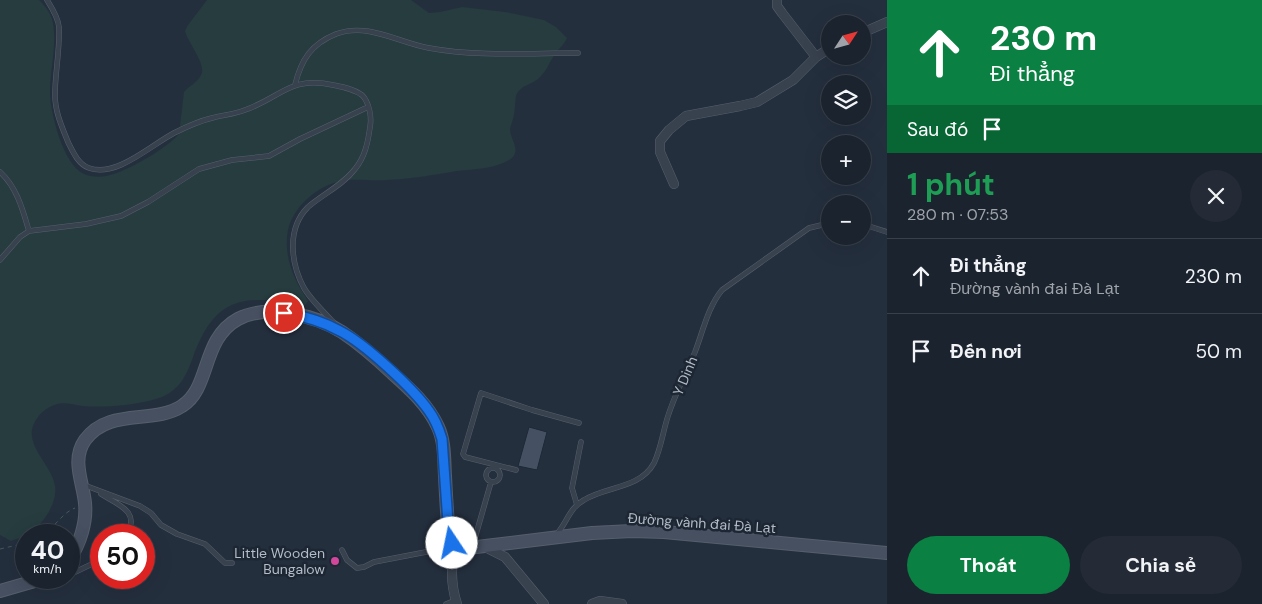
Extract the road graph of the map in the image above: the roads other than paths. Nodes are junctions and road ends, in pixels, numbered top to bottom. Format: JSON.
{"nodes":[{"id":1,"x":47,"y":0,"type":"edge"},
{"id":2,"x":777,"y":0,"type":"edge"},
{"id":3,"x":887,"y":22,"type":"edge"},
{"id":4,"x":871,"y":29,"type":"edge"},
{"id":5,"x":578,"y":53,"type":"dead end"},
{"id":6,"x":821,"y":53,"type":"edge"},
{"id":7,"x":816,"y":56,"type":"junction"},
{"id":8,"x":295,"y":85,"type":"junction"},
{"id":9,"x":368,"y":107,"type":"junction"},
{"id":10,"x":0,"y":172,"type":"edge"},
{"id":11,"x":674,"y":184,"type":"dead end"},
{"id":12,"x":821,"y":225,"type":"edge"},
{"id":13,"x":871,"y":227,"type":"edge"},
{"id":14,"x":29,"y":231,"type":"junction"},
{"id":15,"x":887,"y":232,"type":"edge"},
{"id":16,"x":0,"y":260,"type":"edge"},
{"id":17,"x":341,"y":331,"type":"junction"},
{"id":18,"x":579,"y":423,"type":"dead end"},
{"id":19,"x":580,"y":442,"type":"dead end"},
{"id":20,"x":494,"y":466,"type":"junction"},
{"id":21,"x":516,"y":470,"type":"dead end"},
{"id":22,"x":491,"y":482,"type":"junction"},
{"id":23,"x":81,"y":483,"type":"junction"},
{"id":24,"x":98,"y":491,"type":"junction"},
{"id":25,"x":576,"y":505,"type":"junction"},
{"id":26,"x":129,"y":524,"type":"edge"},
{"id":27,"x":80,"y":536,"type":"edge"},
{"id":28,"x":553,"y":538,"type":"junction"},
{"id":29,"x":456,"y":546,"type":"junction"},
{"id":30,"x":485,"y":547,"type":"junction"},
{"id":31,"x":472,"y":548,"type":"junction"},
{"id":32,"x":342,"y":550,"type":"dead end"},
{"id":33,"x":887,"y":553,"type":"edge"},
{"id":34,"x":232,"y":563,"type":"dead end"},
{"id":35,"x":15,"y":587,"type":"edge"},
{"id":36,"x":0,"y":591,"type":"edge"},
{"id":37,"x":456,"y":602,"type":"edge"},
{"id":38,"x":446,"y":604,"type":"edge"},
{"id":39,"x":544,"y":604,"type":"edge"},
{"id":40,"x":592,"y":604,"type":"edge"},
{"id":41,"x":622,"y":604,"type":"edge"}],
"edges":[{"from":1,"to":8,"type":"lane"},
{"from":2,"to":7,"type":"street"},
{"from":3,"to":4,"type":"street"},
{"from":5,"to":8,"type":"lane"},
{"from":6,"to":7,"type":"street"},
{"from":7,"to":11,"type":"street"},
{"from":8,"to":9,"type":"lane"},
{"from":9,"to":14,"type":"lane"},
{"from":9,"to":17,"type":"lane"},
{"from":10,"to":14,"type":"lane"},
{"from":12,"to":25,"type":"lane","name":"Y Dinh"},
{"from":13,"to":15,"type":"lane"},
{"from":14,"to":16,"type":"lane"},
{"from":17,"to":23,"type":"main road"},
{"from":17,"to":29,"type":"main road"},
{"from":18,"to":20,"type":"lane"},
{"from":19,"to":25,"type":"lane"},
{"from":20,"to":21,"type":"lane"},
{"from":20,"to":22,"type":"lane"},
{"from":20,"to":22,"type":"lane"},
{"from":22,"to":31,"type":"lane"},
{"from":23,"to":24,"type":"lane"},
{"from":23,"to":27,"type":"main road"},
{"from":24,"to":26,"type":"lane"},
{"from":24,"to":34,"type":"lane"},
{"from":25,"to":28,"type":"lane","name":"Y Dinh"},
{"from":28,"to":30,"type":"main road","name":"Đường vành đai Đà Lạt"},
{"from":28,"to":33,"type":"main road","name":"Đường vành đai Đà Lạt"},
{"from":29,"to":31,"type":"main road","name":"Đường vành đai Đà Lạt"},
{"from":29,"to":32,"type":"lane"},
{"from":29,"to":37,"type":"street"},
{"from":30,"to":31,"type":"main road","name":"Đường vành đai Đà Lạt"},
{"from":30,"to":39,"type":"street"},
{"from":35,"to":36,"type":"main road"},
{"from":37,"to":38,"type":"lane"},
{"from":40,"to":41,"type":"street"}]}
